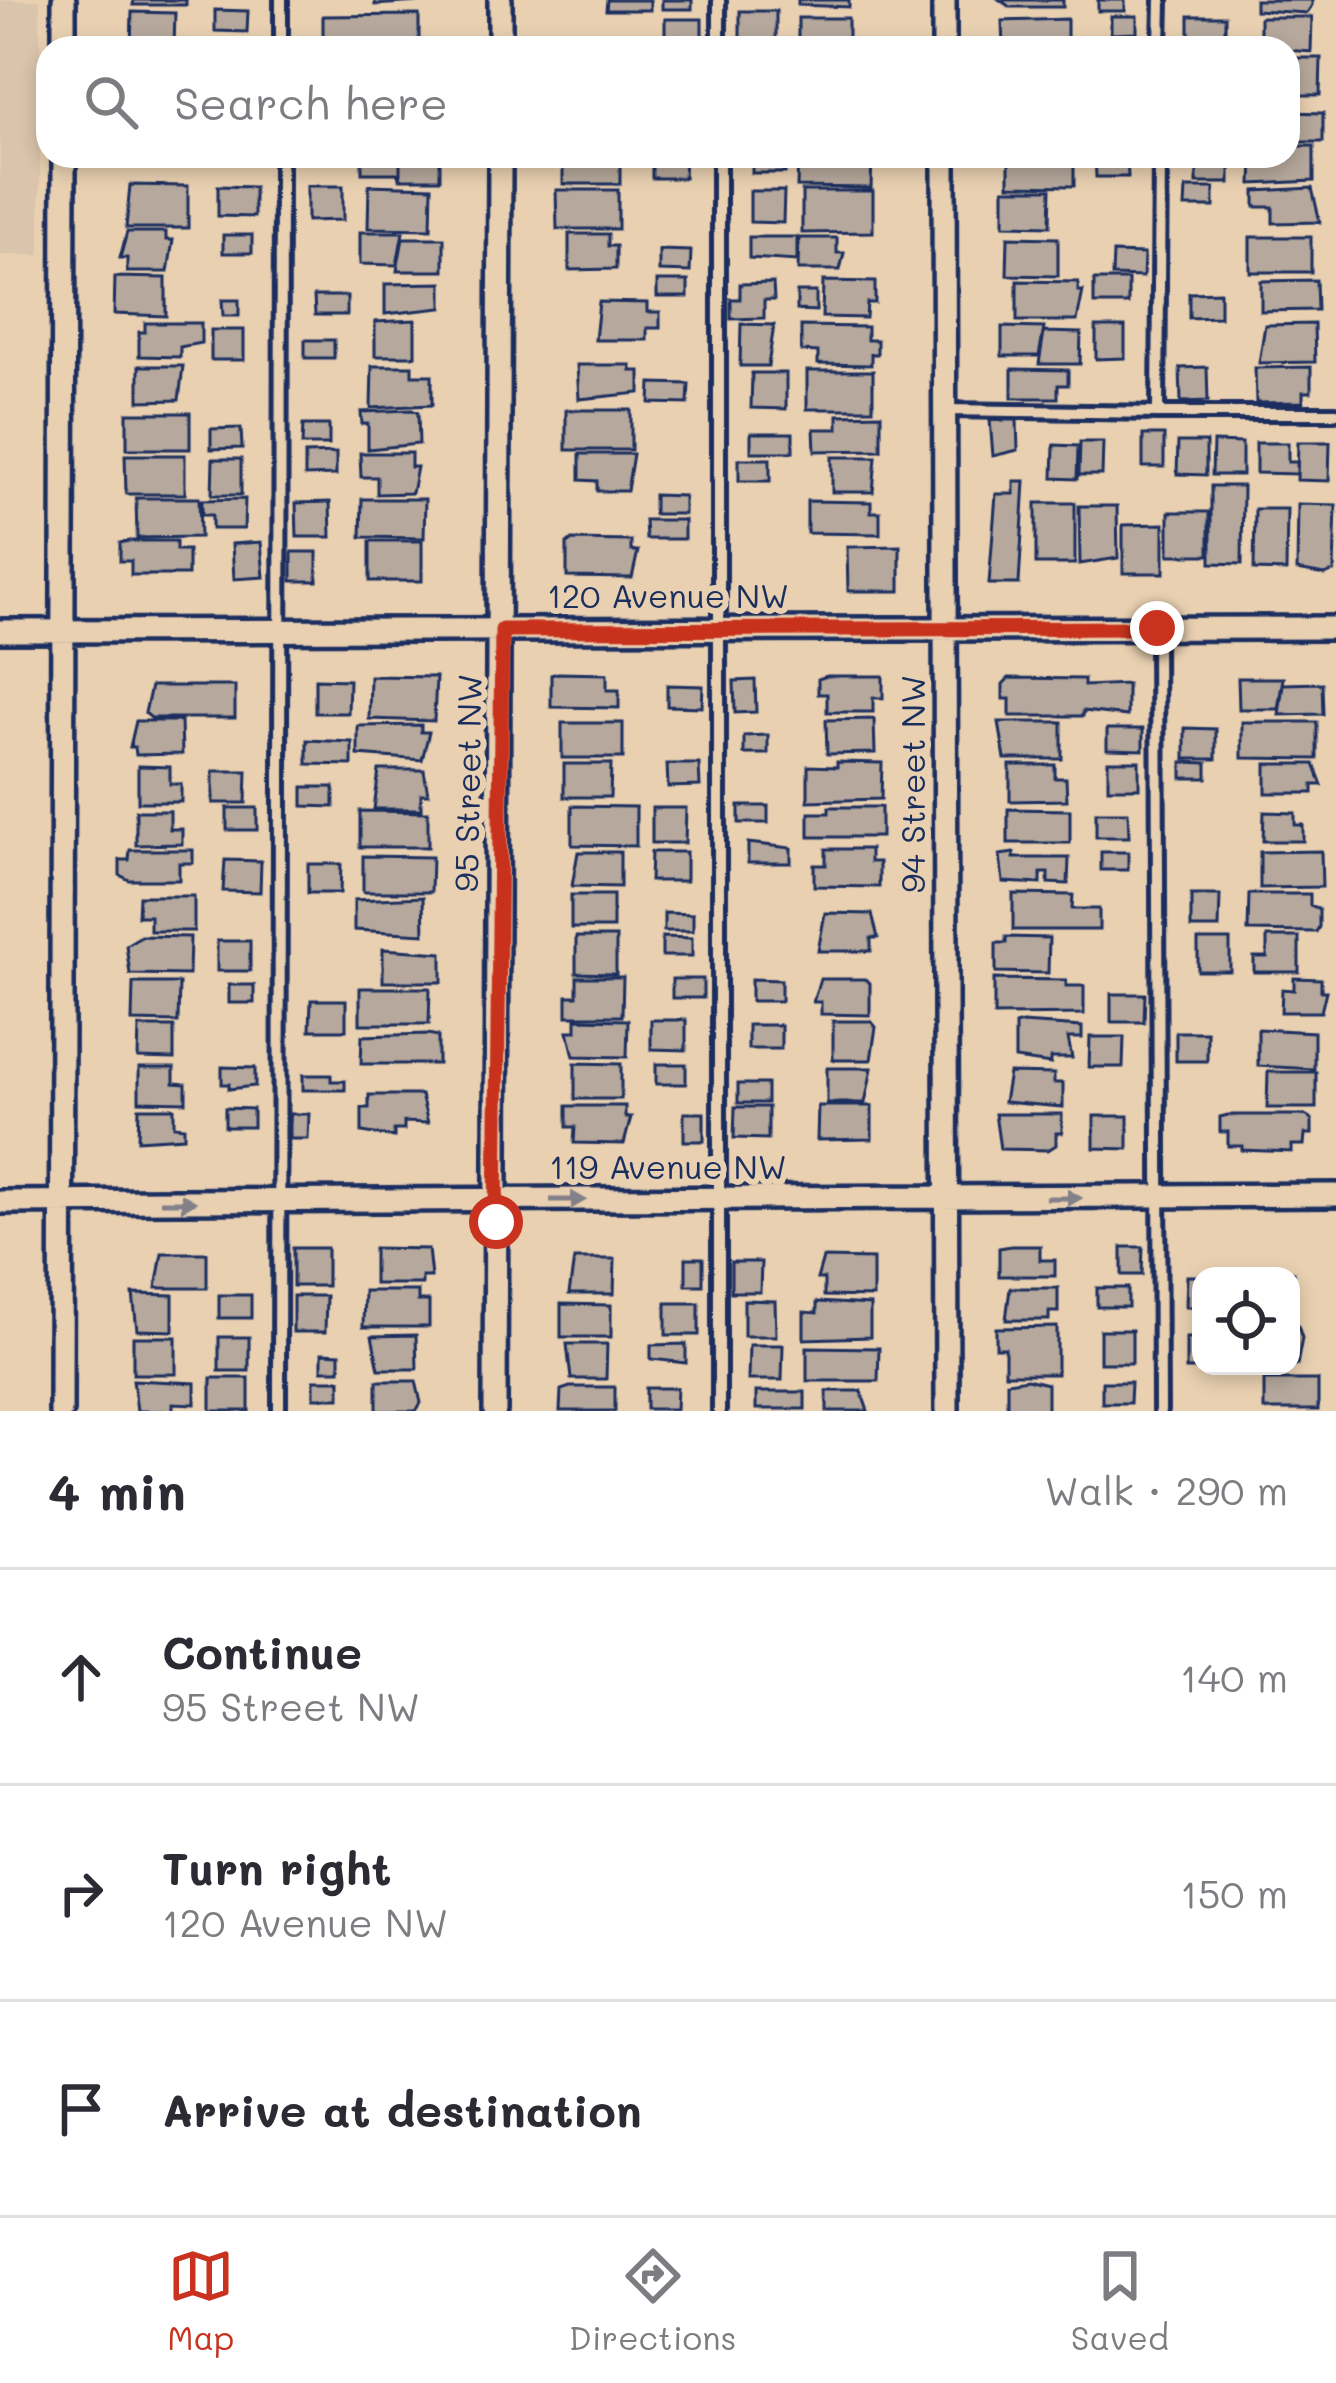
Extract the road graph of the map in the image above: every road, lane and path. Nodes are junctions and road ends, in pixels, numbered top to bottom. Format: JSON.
{"nodes":[{"id":1,"x":64,"y":0,"type":"edge"},
{"id":2,"x":280,"y":0,"type":"edge"},
{"id":3,"x":500,"y":0,"type":"edge"},
{"id":4,"x":719,"y":0,"type":"edge"},
{"id":5,"x":944,"y":0,"type":"edge"},
{"id":6,"x":1160,"y":0,"type":"edge"},
{"id":7,"x":64,"y":36,"type":"edge"},
{"id":8,"x":281,"y":36,"type":"edge"},
{"id":9,"x":500,"y":36,"type":"edge"},
{"id":10,"x":719,"y":36,"type":"edge"},
{"id":11,"x":944,"y":36,"type":"edge"},
{"id":12,"x":1160,"y":36,"type":"edge"},
{"id":13,"x":64,"y":168,"type":"edge"},
{"id":14,"x":281,"y":168,"type":"edge"},
{"id":15,"x":500,"y":168,"type":"edge"},
{"id":16,"x":719,"y":168,"type":"edge"},
{"id":17,"x":944,"y":168,"type":"edge"},
{"id":18,"x":1160,"y":168,"type":"edge"},
{"id":19,"x":945,"y":410,"type":"junction"},
{"id":20,"x":1336,"y":412,"type":"edge"},
{"id":21,"x":1158,"y":413,"type":"junction"},
{"id":22,"x":945,"y":628,"type":"junction"},
{"id":23,"x":1157,"y":628,"type":"junction"},
{"id":24,"x":1336,"y":628,"type":"edge"},
{"id":25,"x":720,"y":629,"type":"junction"},
{"id":26,"x":502,"y":630,"type":"junction"},
{"id":27,"x":0,"y":631,"type":"edge"},
{"id":28,"x":63,"y":631,"type":"junction"},
{"id":29,"x":281,"y":631,"type":"junction"},
{"id":30,"x":1336,"y":1195,"type":"edge"},
{"id":31,"x":1158,"y":1197,"type":"junction"},
{"id":32,"x":947,"y":1199,"type":"junction"},
{"id":33,"x":722,"y":1200,"type":"junction"},
{"id":34,"x":496,"y":1201,"type":"junction"},
{"id":35,"x":0,"y":1202,"type":"edge"},
{"id":36,"x":279,"y":1202,"type":"junction"},
{"id":37,"x":62,"y":1203,"type":"junction"},
{"id":38,"x":61,"y":1411,"type":"edge"},
{"id":39,"x":279,"y":1411,"type":"edge"},
{"id":40,"x":495,"y":1411,"type":"edge"},
{"id":41,"x":719,"y":1411,"type":"edge"},
{"id":42,"x":947,"y":1411,"type":"edge"},
{"id":43,"x":1160,"y":1411,"type":"edge"}],
"edges":[{"from":1,"to":7,"type":"street"},
{"from":2,"to":8,"type":"lane"},
{"from":3,"to":9,"type":"street"},
{"from":4,"to":10,"type":"lane"},
{"from":5,"to":11,"type":"street"},
{"from":6,"to":12,"type":"lane"},
{"from":13,"to":28,"type":"street"},
{"from":14,"to":29,"type":"lane"},
{"from":15,"to":26,"type":"street","name":"95 Street NW"},
{"from":16,"to":25,"type":"lane"},
{"from":17,"to":19,"type":"street","name":"94 Street NW"},
{"from":18,"to":21,"type":"lane"},
{"from":19,"to":21,"type":"lane"},
{"from":19,"to":22,"type":"street","name":"94 Street NW"},
{"from":20,"to":21,"type":"lane"},
{"from":22,"to":23,"type":"street","name":"120 Avenue NW"},
{"from":22,"to":25,"type":"street","name":"120 Avenue NW"},
{"from":22,"to":32,"type":"street","name":"94 Street NW"},
{"from":23,"to":24,"type":"street","name":"120 Avenue NW"},
{"from":23,"to":31,"type":"lane"},
{"from":25,"to":26,"type":"street","name":"120 Avenue NW"},
{"from":25,"to":33,"type":"lane"},
{"from":26,"to":29,"type":"street","name":"120 Avenue NW"},
{"from":26,"to":34,"type":"street","name":"95 Street NW"},
{"from":27,"to":28,"type":"street","name":"120 Avenue NW"},
{"from":28,"to":29,"type":"street","name":"120 Avenue NW"},
{"from":28,"to":37,"type":"street"},
{"from":29,"to":36,"type":"lane"},
{"from":30,"to":31,"type":"street","name":"119 Avenue NW"},
{"from":32,"to":31,"type":"street","name":"119 Avenue NW","one_way":true},
{"from":31,"to":43,"type":"lane"},
{"from":32,"to":33,"type":"street","name":"119 Avenue NW"},
{"from":32,"to":42,"type":"street","name":"94 Street NW"},
{"from":34,"to":33,"type":"street","name":"119 Avenue NW","one_way":true},
{"from":33,"to":41,"type":"lane"},
{"from":34,"to":36,"type":"street","name":"119 Avenue NW"},
{"from":34,"to":40,"type":"street","name":"95 Street NW"},
{"from":35,"to":37,"type":"street","name":"119 Avenue NW"},
{"from":37,"to":36,"type":"street","name":"119 Avenue NW","one_way":true},
{"from":36,"to":39,"type":"lane"},
{"from":37,"to":38,"type":"street"}]}
